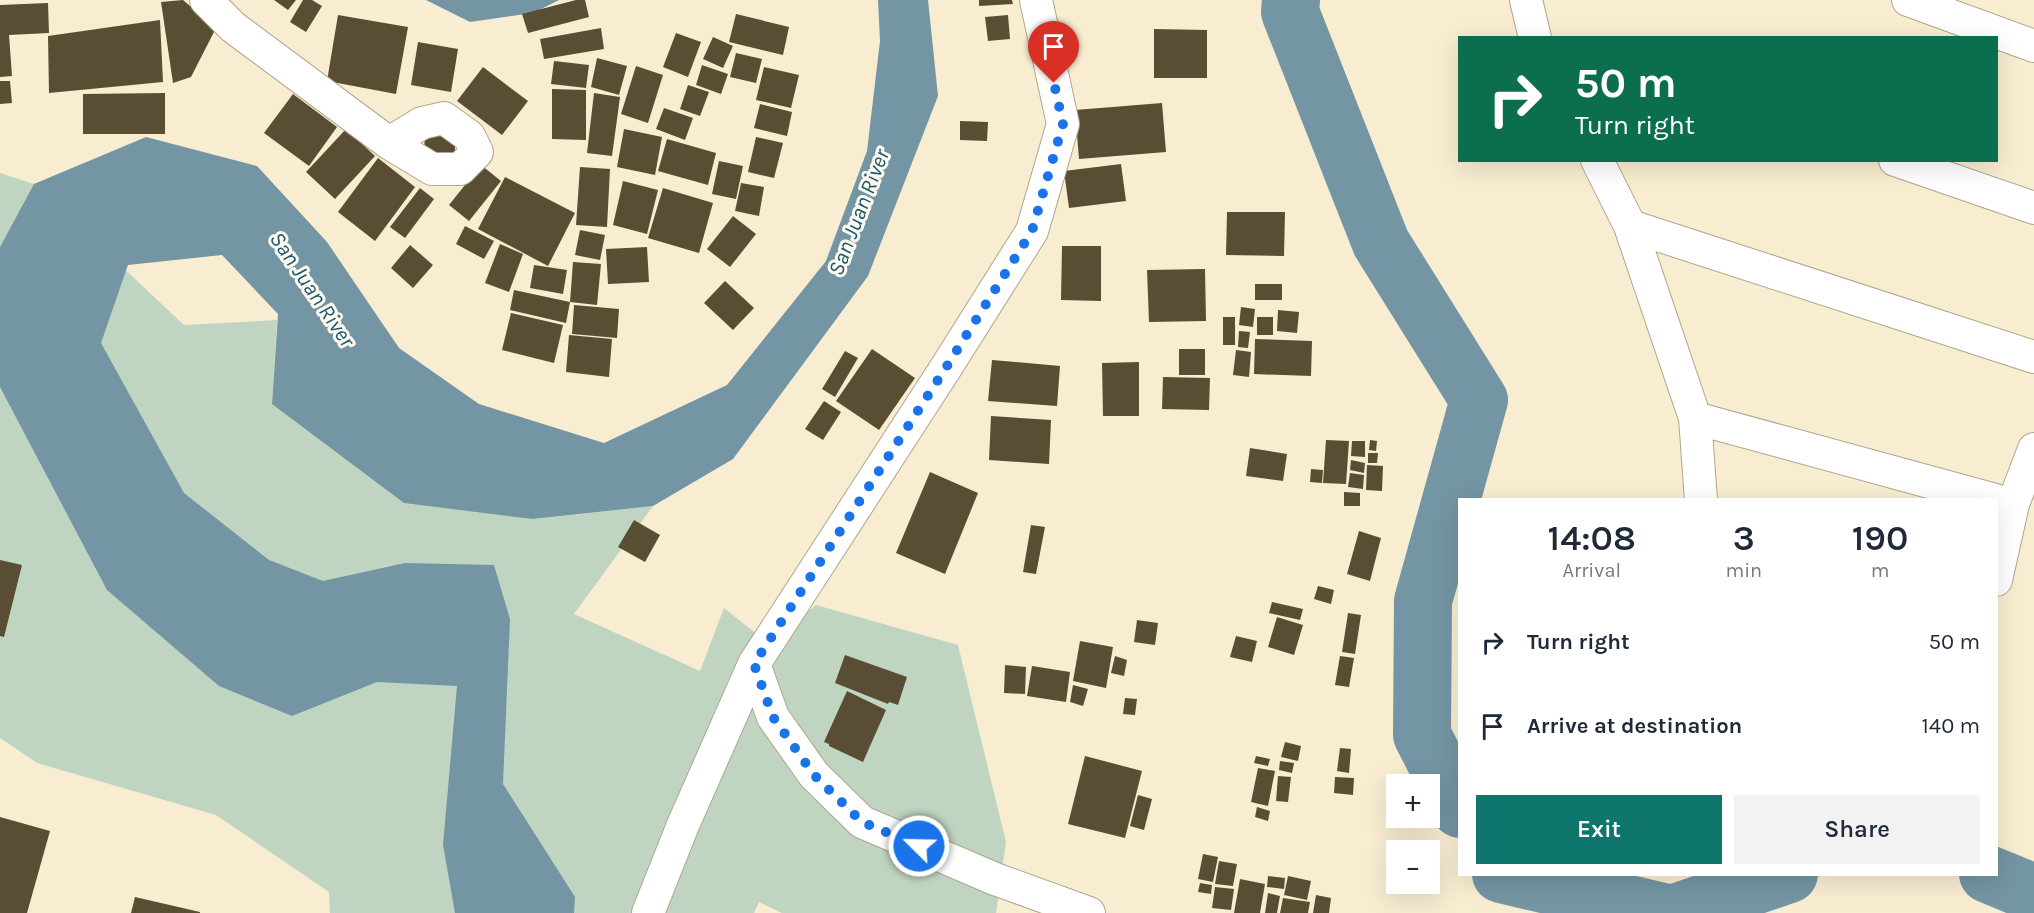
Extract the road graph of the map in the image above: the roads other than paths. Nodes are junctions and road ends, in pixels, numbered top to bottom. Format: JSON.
{"nodes":[{"id":1,"x":206,"y":0,"type":"edge"},
{"id":2,"x":1036,"y":0,"type":"edge"},
{"id":3,"x":1526,"y":0,"type":"edge"},
{"id":4,"x":1908,"y":0,"type":"edge"},
{"id":5,"x":1535,"y":36,"type":"edge"},
{"id":6,"x":2034,"y":46,"type":"edge"},
{"id":7,"x":389,"y":143,"type":"dead end"},
{"id":8,"x":1597,"y":162,"type":"edge"},
{"id":9,"x":1901,"y":162,"type":"edge"},
{"id":10,"x":2034,"y":208,"type":"edge"},
{"id":11,"x":1630,"y":226,"type":"junction"},
{"id":12,"x":2034,"y":357,"type":"edge"},
{"id":13,"x":1695,"y":418,"type":"junction"},
{"id":14,"x":2034,"y":449,"type":"edge"},
{"id":15,"x":1701,"y":498,"type":"edge"},
{"id":16,"x":1991,"y":498,"type":"edge"},
{"id":17,"x":2002,"y":501,"type":"edge"},
{"id":18,"x":1998,"y":554,"type":"edge"},
{"id":19,"x":754,"y":664,"type":"junction"},
{"id":20,"x":648,"y":913,"type":"edge"},
{"id":21,"x":1089,"y":913,"type":"edge"}],
"edges":[{"from":1,"to":7,"type":"street"},
{"from":2,"to":19,"type":"street"},
{"from":3,"to":5,"type":"street"},
{"from":4,"to":6,"type":"street"},
{"from":8,"to":11,"type":"street"},
{"from":9,"to":10,"type":"street"},
{"from":11,"to":12,"type":"street"},
{"from":11,"to":13,"type":"street"},
{"from":13,"to":15,"type":"street"},
{"from":13,"to":16,"type":"street"},
{"from":14,"to":17,"type":"street"},
{"from":17,"to":18,"type":"street"},
{"from":19,"to":20,"type":"street"},
{"from":19,"to":21,"type":"street"}]}
